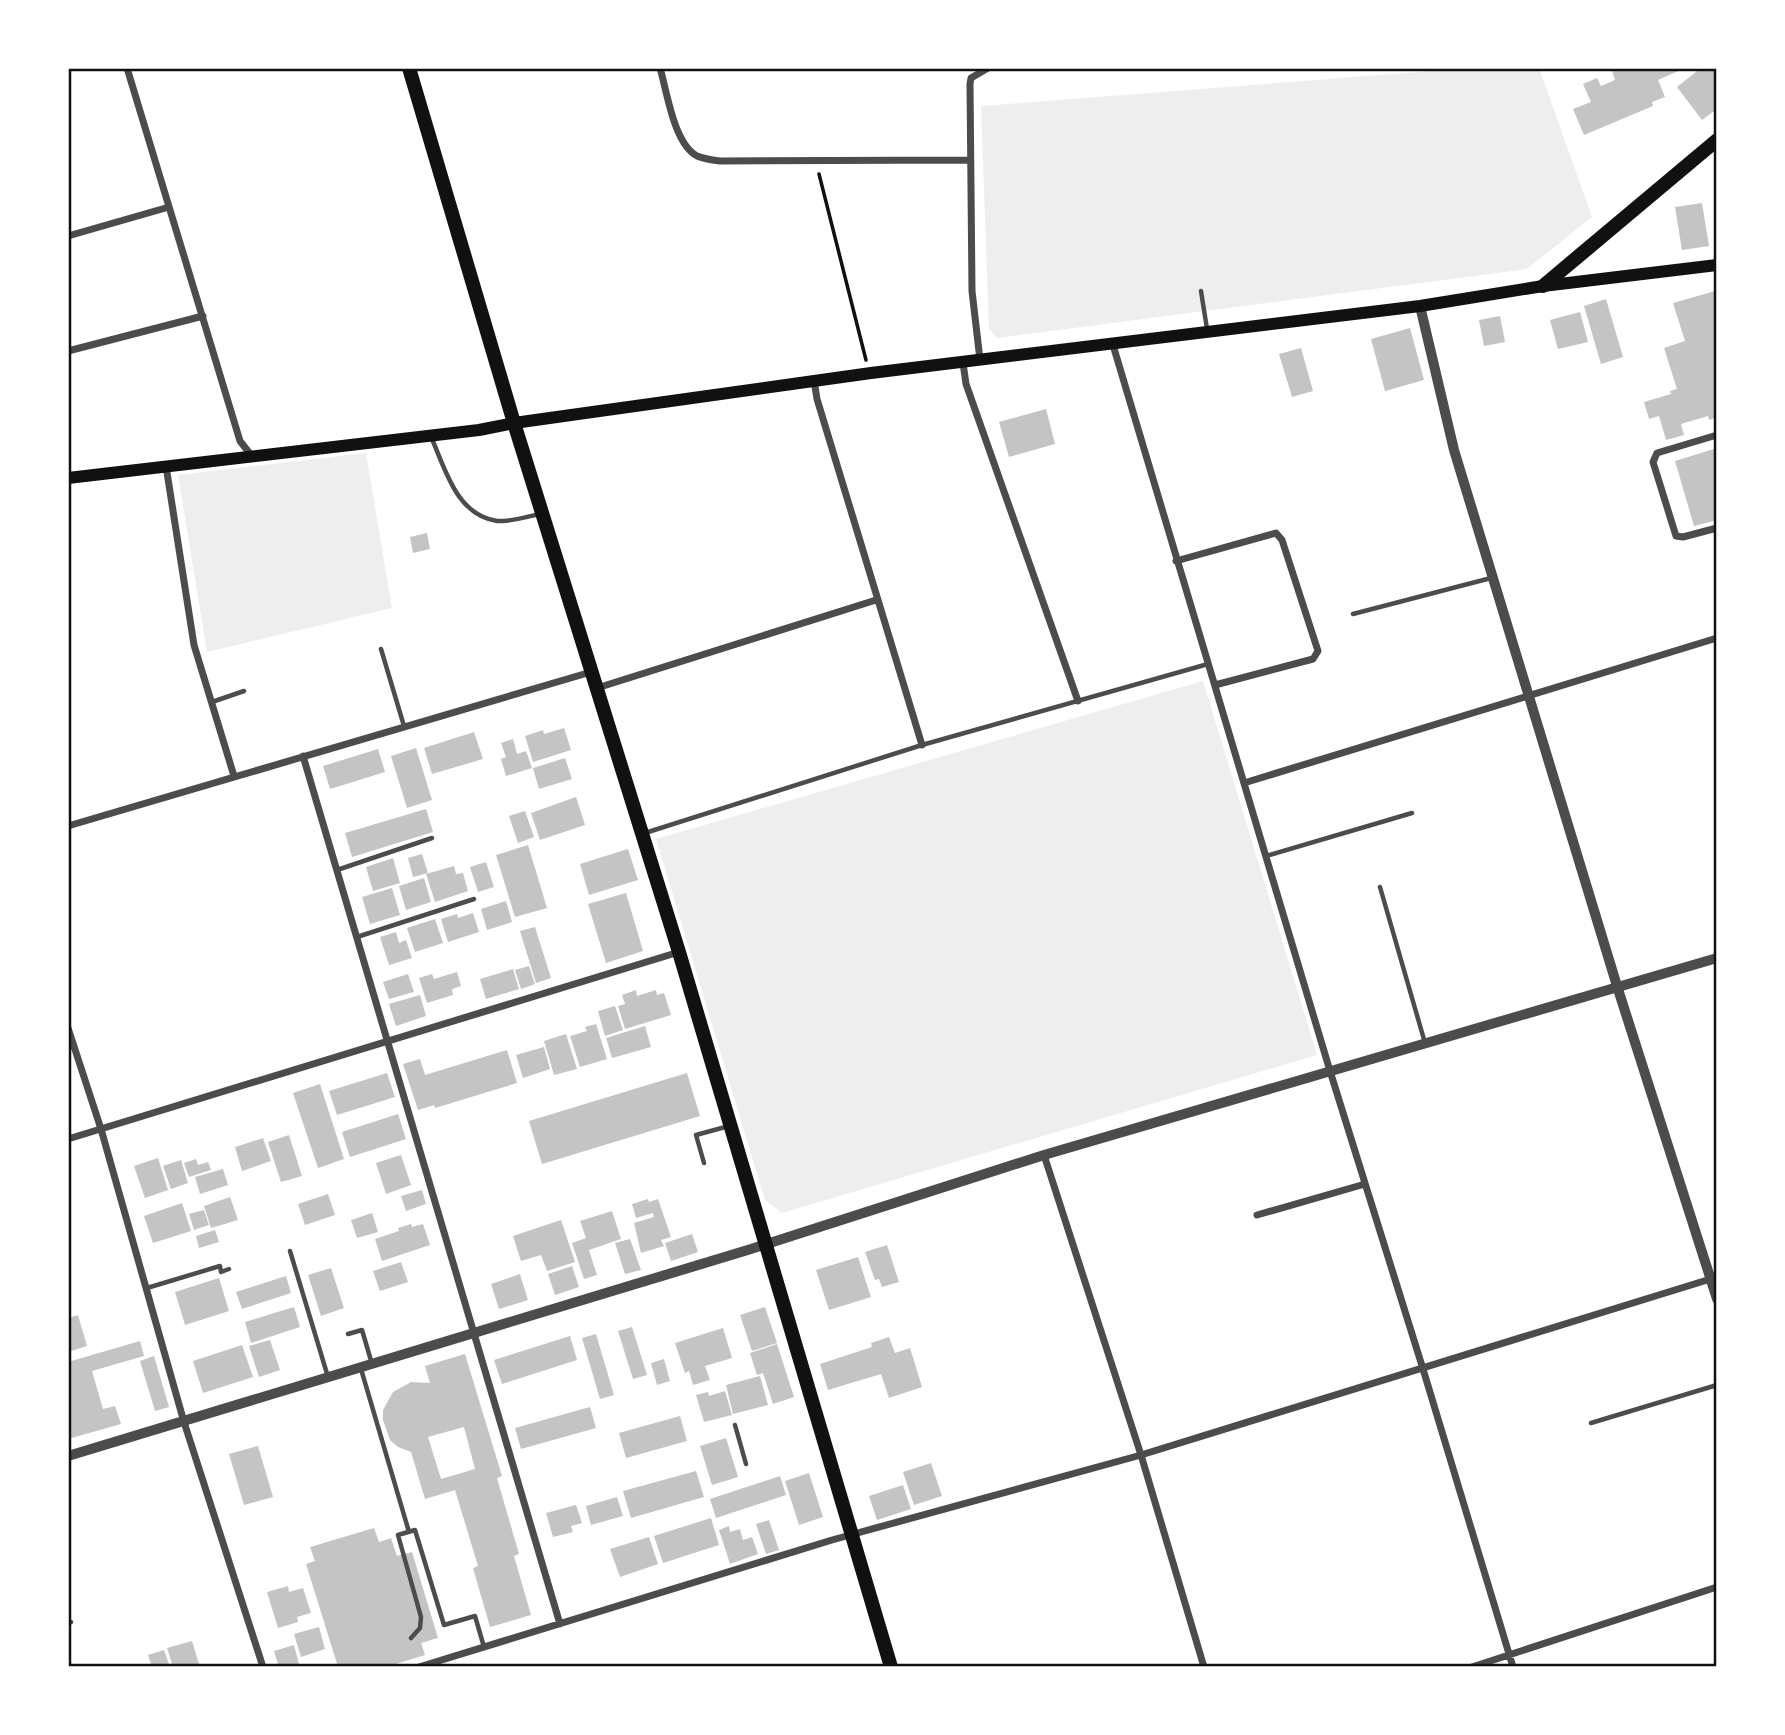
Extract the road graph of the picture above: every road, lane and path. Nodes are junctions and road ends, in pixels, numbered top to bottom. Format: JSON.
{"nodes":[{"id":1,"x":127,"y":68,"type":"edge"},
{"id":2,"x":409,"y":68,"type":"edge"},
{"id":3,"x":660,"y":68,"type":"edge"},
{"id":4,"x":988,"y":68,"type":"edge"},
{"id":5,"x":1717,"y":140,"type":"edge"},
{"id":6,"x":816,"y":160,"type":"junction"},
{"id":7,"x":969,"y":160,"type":"junction"},
{"id":8,"x":169,"y":207,"type":"junction"},
{"id":9,"x":68,"y":236,"type":"edge"},
{"id":10,"x":1717,"y":265,"type":"edge"},
{"id":11,"x":1543,"y":286,"type":"junction"},
{"id":12,"x":1201,"y":291,"type":"dead end"},
{"id":13,"x":1420,"y":306,"type":"junction"},
{"id":14,"x":203,"y":316,"type":"junction"},
{"id":15,"x":1208,"y":333,"type":"junction"},
{"id":16,"x":1113,"y":345,"type":"junction"},
{"id":17,"x":68,"y":351,"type":"edge"},
{"id":18,"x":981,"y":361,"type":"junction"},
{"id":19,"x":866,"y":362,"type":"dead end"},
{"id":20,"x":963,"y":363,"type":"junction"},
{"id":21,"x":814,"y":380,"type":"junction"},
{"id":22,"x":514,"y":423,"type":"junction"},
{"id":23,"x":1717,"y":435,"type":"edge"},
{"id":24,"x":431,"y":436,"type":"junction"},
{"id":25,"x":251,"y":455,"type":"junction"},
{"id":26,"x":166,"y":465,"type":"junction"},
{"id":27,"x":68,"y":478,"type":"edge"},
{"id":28,"x":542,"y":514,"type":"junction"},
{"id":29,"x":1717,"y":528,"type":"edge"},
{"id":30,"x":1176,"y":561,"type":"junction"},
{"id":31,"x":1492,"y":577,"type":"junction"},
{"id":32,"x":876,"y":600,"type":"junction"},
{"id":33,"x":1353,"y":614,"type":"dead end"},
{"id":34,"x":1717,"y":638,"type":"edge"},
{"id":35,"x":381,"y":649,"type":"dead end"},
{"id":36,"x":1208,"y":664,"type":"junction"},
{"id":37,"x":592,"y":671,"type":"junction"},
{"id":38,"x":1215,"y":685,"type":"junction"},
{"id":39,"x":597,"y":688,"type":"junction"},
{"id":40,"x":244,"y":691,"type":"dead end"},
{"id":41,"x":1528,"y":697,"type":"junction"},
{"id":42,"x":1078,"y":701,"type":"junction"},
{"id":43,"x":211,"y":702,"type":"junction"},
{"id":44,"x":404,"y":726,"type":"junction"},
{"id":45,"x":922,"y":745,"type":"junction"},
{"id":46,"x":303,"y":756,"type":"junction"},
{"id":47,"x":234,"y":776,"type":"junction"},
{"id":48,"x":1244,"y":783,"type":"junction"},
{"id":49,"x":1412,"y":813,"type":"dead end"},
{"id":50,"x":68,"y":826,"type":"edge"},
{"id":51,"x":641,"y":835,"type":"junction"},
{"id":52,"x":432,"y":838,"type":"dead end"},
{"id":53,"x":1266,"y":856,"type":"junction"},
{"id":54,"x":337,"y":870,"type":"junction"},
{"id":55,"x":1380,"y":887,"type":"dead end"},
{"id":56,"x":474,"y":899,"type":"dead end"},
{"id":57,"x":357,"y":937,"type":"junction"},
{"id":58,"x":679,"y":952,"type":"junction"},
{"id":59,"x":1717,"y":958,"type":"edge"},
{"id":60,"x":1617,"y":986,"type":"junction"},
{"id":61,"x":68,"y":1028,"type":"edge"},
{"id":62,"x":388,"y":1041,"type":"junction"},
{"id":63,"x":1426,"y":1044,"type":"junction"},
{"id":64,"x":1330,"y":1071,"type":"junction"},
{"id":65,"x":730,"y":1126,"type":"junction"},
{"id":66,"x":100,"y":1129,"type":"junction"},
{"id":67,"x":68,"y":1139,"type":"edge"},
{"id":68,"x":1044,"y":1155,"type":"junction"},
{"id":69,"x":704,"y":1163,"type":"dead end"},
{"id":70,"x":1365,"y":1184,"type":"junction"},
{"id":71,"x":1257,"y":1215,"type":"dead end"},
{"id":72,"x":765,"y":1244,"type":"junction"},
{"id":73,"x":290,"y":1251,"type":"dead end"},
{"id":74,"x":229,"y":1269,"type":"dead end"},
{"id":75,"x":1714,"y":1278,"type":"edge"},
{"id":76,"x":146,"y":1288,"type":"junction"},
{"id":77,"x":1717,"y":1299,"type":"edge"},
{"id":78,"x":348,"y":1334,"type":"dead end"},
{"id":79,"x":474,"y":1334,"type":"junction"},
{"id":80,"x":367,"y":1366,"type":"junction"},
{"id":81,"x":1423,"y":1368,"type":"junction"},
{"id":82,"x":328,"y":1378,"type":"junction"},
{"id":83,"x":1717,"y":1385,"type":"edge"},
{"id":84,"x":184,"y":1422,"type":"junction"},
{"id":85,"x":1591,"y":1423,"type":"dead end"},
{"id":86,"x":735,"y":1425,"type":"dead end"},
{"id":87,"x":1141,"y":1455,"type":"junction"},
{"id":88,"x":68,"y":1456,"type":"edge"},
{"id":89,"x":746,"y":1464,"type":"dead end"},
{"id":90,"x":409,"y":1532,"type":"junction"},
{"id":91,"x":851,"y":1534,"type":"junction"},
{"id":92,"x":1717,"y":1587,"type":"edge"},
{"id":93,"x":560,"y":1624,"type":"junction"},
{"id":94,"x":411,"y":1639,"type":"dead end"},
{"id":95,"x":484,"y":1647,"type":"junction"},
{"id":96,"x":1510,"y":1656,"type":"junction"},
{"id":97,"x":449,"y":1658,"type":"junction"},
{"id":98,"x":263,"y":1667,"type":"edge"},
{"id":99,"x":419,"y":1667,"type":"edge"},
{"id":100,"x":452,"y":1667,"type":"edge"},
{"id":101,"x":891,"y":1667,"type":"edge"},
{"id":102,"x":1204,"y":1667,"type":"edge"},
{"id":103,"x":1472,"y":1667,"type":"edge"},
{"id":104,"x":1513,"y":1667,"type":"edge"}],
"edges":[{"from":1,"to":8,"type":"street"},
{"from":2,"to":22,"type":"main road"},
{"from":3,"to":6,"type":"street"},
{"from":4,"to":7,"type":"street"},
{"from":5,"to":11,"type":"main road"},
{"from":6,"to":7,"type":"street"},
{"from":6,"to":19,"type":"path"},
{"from":7,"to":18,"type":"street"},
{"from":8,"to":9,"type":"street"},
{"from":8,"to":14,"type":"street"},
{"from":10,"to":11,"type":"main road"},
{"from":11,"to":13,"type":"main road"},
{"from":12,"to":15,"type":"lane"},
{"from":13,"to":15,"type":"main road"},
{"from":13,"to":31,"type":"street"},
{"from":14,"to":17,"type":"street"},
{"from":14,"to":25,"type":"street"},
{"from":15,"to":16,"type":"main road"},
{"from":16,"to":18,"type":"main road"},
{"from":16,"to":30,"type":"street"},
{"from":18,"to":20,"type":"main road"},
{"from":20,"to":21,"type":"main road"},
{"from":20,"to":42,"type":"street"},
{"from":21,"to":22,"type":"main road"},
{"from":21,"to":32,"type":"street"},
{"from":22,"to":24,"type":"main road"},
{"from":22,"to":28,"type":"main road"},
{"from":23,"to":29,"type":"street"},
{"from":24,"to":25,"type":"main road"},
{"from":24,"to":28,"type":"lane"},
{"from":25,"to":26,"type":"main road"},
{"from":26,"to":27,"type":"main road"},
{"from":26,"to":43,"type":"street"},
{"from":28,"to":37,"type":"main road"},
{"from":30,"to":36,"type":"street"},
{"from":30,"to":38,"type":"street"},
{"from":31,"to":33,"type":"lane"},
{"from":31,"to":41,"type":"street"},
{"from":32,"to":39,"type":"street"},
{"from":32,"to":45,"type":"street"},
{"from":34,"to":41,"type":"street"},
{"from":35,"to":44,"type":"lane"},
{"from":36,"to":38,"type":"street"},
{"from":36,"to":42,"type":"lane"},
{"from":37,"to":39,"type":"main road"},
{"from":37,"to":44,"type":"street"},
{"from":38,"to":48,"type":"street"},
{"from":39,"to":51,"type":"main road"},
{"from":40,"to":43,"type":"lane"},
{"from":41,"to":48,"type":"street"},
{"from":41,"to":60,"type":"street"},
{"from":42,"to":45,"type":"lane"},
{"from":43,"to":47,"type":"street"},
{"from":44,"to":46,"type":"street"},
{"from":45,"to":51,"type":"lane"},
{"from":46,"to":47,"type":"street"},
{"from":46,"to":54,"type":"street"},
{"from":47,"to":50,"type":"street"},
{"from":48,"to":53,"type":"street"},
{"from":49,"to":53,"type":"lane"},
{"from":51,"to":58,"type":"main road"},
{"from":52,"to":54,"type":"lane"},
{"from":53,"to":64,"type":"street"},
{"from":54,"to":57,"type":"street"},
{"from":55,"to":63,"type":"lane"},
{"from":56,"to":57,"type":"lane"},
{"from":57,"to":62,"type":"street"},
{"from":58,"to":62,"type":"street"},
{"from":58,"to":65,"type":"main road"},
{"from":59,"to":60,"type":"street"},
{"from":60,"to":63,"type":"street"},
{"from":60,"to":75,"type":"street"},
{"from":61,"to":66,"type":"street"},
{"from":62,"to":66,"type":"street"},
{"from":62,"to":79,"type":"street"},
{"from":63,"to":64,"type":"street"},
{"from":64,"to":68,"type":"street"},
{"from":64,"to":70,"type":"street"},
{"from":65,"to":69,"type":"lane"},
{"from":65,"to":72,"type":"main road"},
{"from":66,"to":67,"type":"street"},
{"from":66,"to":76,"type":"street"},
{"from":68,"to":72,"type":"street"},
{"from":68,"to":87,"type":"street"},
{"from":70,"to":71,"type":"street"},
{"from":70,"to":81,"type":"street"},
{"from":72,"to":79,"type":"street"},
{"from":72,"to":91,"type":"main road"},
{"from":73,"to":82,"type":"lane"},
{"from":74,"to":76,"type":"lane"},
{"from":75,"to":77,"type":"street"},
{"from":75,"to":81,"type":"street"},
{"from":76,"to":84,"type":"street"},
{"from":78,"to":80,"type":"lane"},
{"from":79,"to":80,"type":"street"},
{"from":79,"to":93,"type":"street"},
{"from":80,"to":82,"type":"street"},
{"from":80,"to":90,"type":"lane"},
{"from":81,"to":87,"type":"street"},
{"from":81,"to":96,"type":"street"},
{"from":82,"to":84,"type":"street"},
{"from":83,"to":85,"type":"lane"},
{"from":84,"to":88,"type":"street"},
{"from":84,"to":98,"type":"street"},
{"from":86,"to":89,"type":"lane"},
{"from":87,"to":91,"type":"street"},
{"from":87,"to":102,"type":"street"},
{"from":90,"to":94,"type":"lane"},
{"from":90,"to":95,"type":"lane"},
{"from":91,"to":93,"type":"street"},
{"from":91,"to":101,"type":"main road"},
{"from":92,"to":96,"type":"street"},
{"from":93,"to":95,"type":"street"},
{"from":95,"to":97,"type":"street"},
{"from":96,"to":103,"type":"street"},
{"from":96,"to":104,"type":"street"},
{"from":97,"to":99,"type":"street"},
{"from":97,"to":100,"type":"street"}]}
